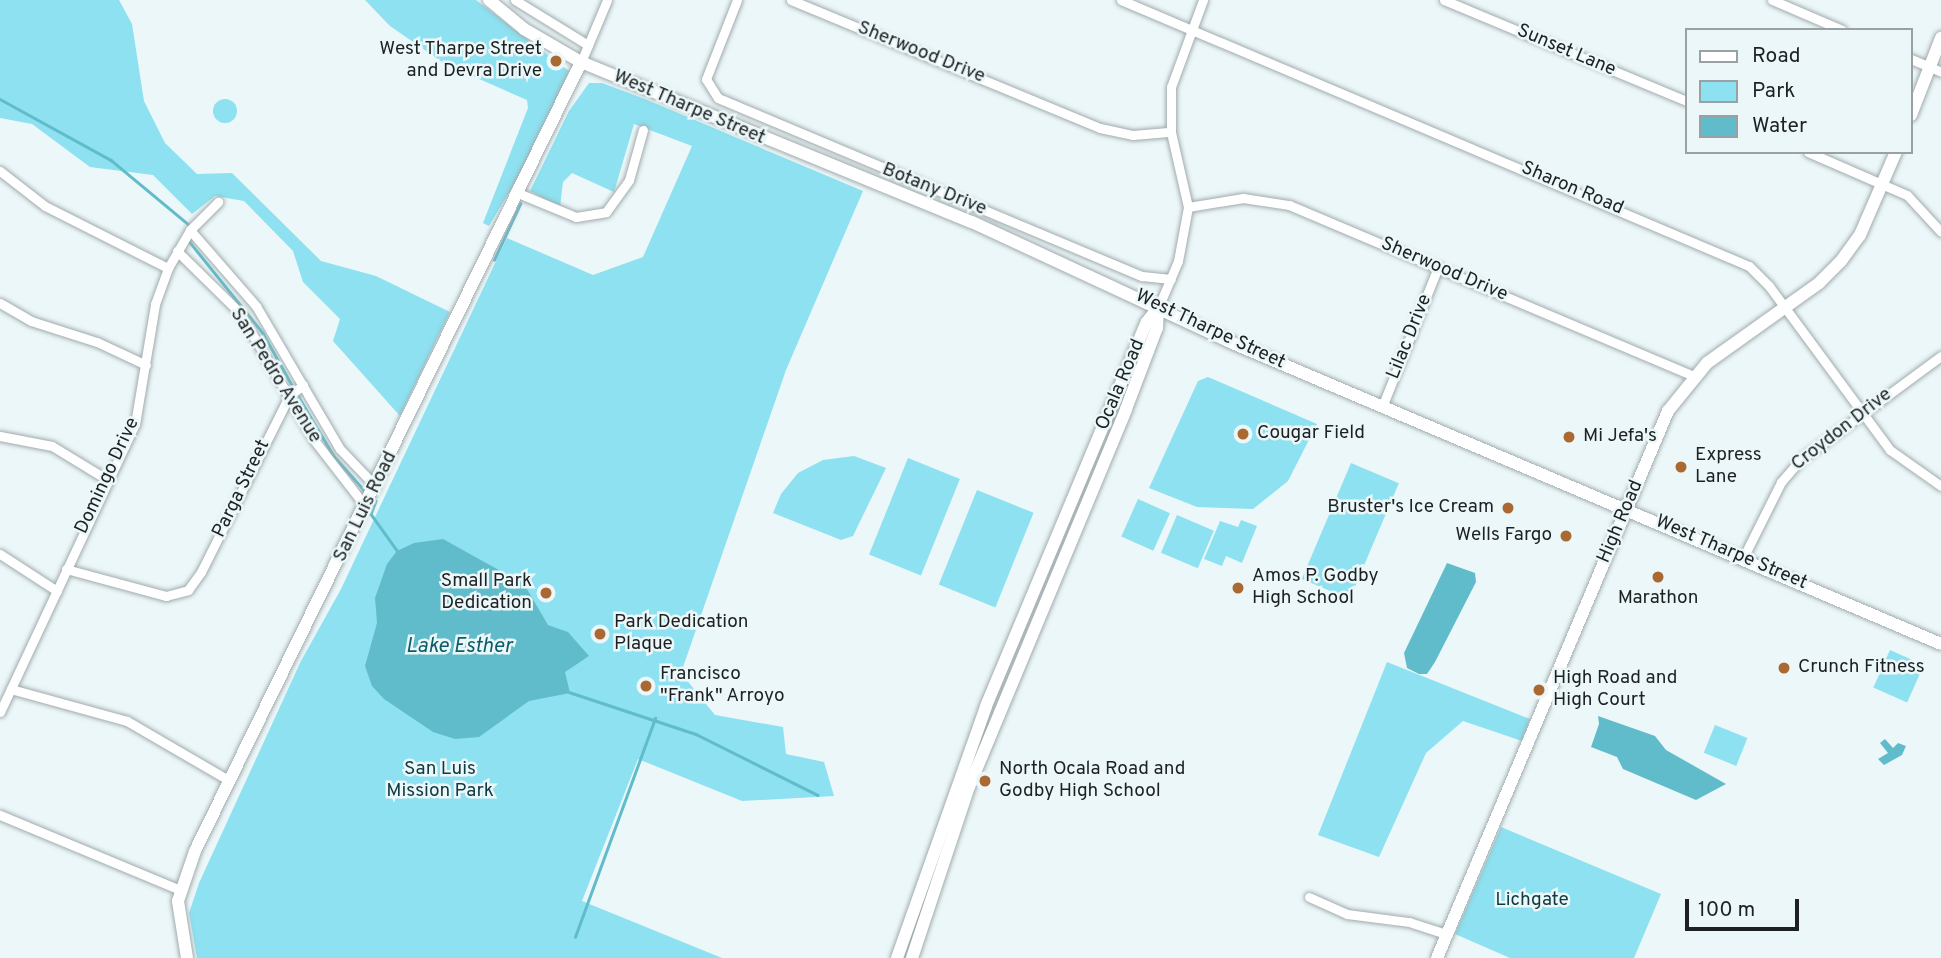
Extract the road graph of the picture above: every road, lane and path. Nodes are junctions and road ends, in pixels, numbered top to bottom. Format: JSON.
{"nodes":[{"id":1,"x":489,"y":0,"type":"edge"},
{"id":2,"x":515,"y":0,"type":"edge"},
{"id":3,"x":607,"y":0,"type":"edge"},
{"id":4,"x":737,"y":0,"type":"edge"},
{"id":5,"x":792,"y":0,"type":"edge"},
{"id":6,"x":1121,"y":0,"type":"edge"},
{"id":7,"x":1203,"y":0,"type":"edge"},
{"id":8,"x":1444,"y":0,"type":"edge"},
{"id":9,"x":1773,"y":0,"type":"edge"},
{"id":10,"x":1837,"y":28,"type":"edge"},
{"id":11,"x":1190,"y":29,"type":"junction"},
{"id":12,"x":1941,"y":38,"type":"edge"},
{"id":13,"x":589,"y":45,"type":"junction"},
{"id":14,"x":1913,"y":60,"type":"edge"},
{"id":15,"x":582,"y":62,"type":"junction"},
{"id":16,"x":1936,"y":70,"type":"edge"},
{"id":17,"x":1686,"y":102,"type":"edge"},
{"id":18,"x":1913,"y":111,"type":"edge"},
{"id":19,"x":643,"y":130,"type":"dead end"},
{"id":20,"x":1171,"y":132,"type":"junction"},
{"id":21,"x":1813,"y":154,"type":"edge"},
{"id":22,"x":1895,"y":154,"type":"edge"},
{"id":23,"x":0,"y":171,"type":"edge"},
{"id":24,"x":1882,"y":184,"type":"junction"},
{"id":25,"x":518,"y":193,"type":"junction"},
{"id":26,"x":218,"y":202,"type":"dead end"},
{"id":27,"x":1188,"y":207,"type":"junction"},
{"id":28,"x":190,"y":230,"type":"junction"},
{"id":29,"x":1941,"y":232,"type":"edge"},
{"id":30,"x":177,"y":251,"type":"junction"},
{"id":31,"x":1438,"y":267,"type":"junction"},
{"id":32,"x":168,"y":268,"type":"junction"},
{"id":33,"x":1171,"y":278,"type":"junction"},
{"id":34,"x":0,"y":303,"type":"edge"},
{"id":35,"x":1158,"y":308,"type":"junction"},
{"id":36,"x":1785,"y":308,"type":"junction"},
{"id":37,"x":1941,"y":356,"type":"edge"},
{"id":38,"x":146,"y":365,"type":"junction"},
{"id":39,"x":1693,"y":376,"type":"junction"},
{"id":40,"x":303,"y":385,"type":"junction"},
{"id":41,"x":289,"y":396,"type":"junction"},
{"id":42,"x":1382,"y":407,"type":"junction"},
{"id":43,"x":1861,"y":413,"type":"junction"},
{"id":44,"x":0,"y":436,"type":"edge"},
{"id":45,"x":1092,"y":454,"type":"junction"},
{"id":46,"x":1105,"y":459,"type":"junction"},
{"id":47,"x":108,"y":480,"type":"junction"},
{"id":48,"x":1941,"y":486,"type":"edge"},
{"id":49,"x":376,"y":487,"type":"junction"},
{"id":50,"x":366,"y":508,"type":"junction"},
{"id":51,"x":1626,"y":508,"type":"junction"},
{"id":52,"x":0,"y":554,"type":"edge"},
{"id":53,"x":1743,"y":558,"type":"junction"},
{"id":54,"x":66,"y":569,"type":"junction"},
{"id":55,"x":57,"y":591,"type":"junction"},
{"id":56,"x":1941,"y":644,"type":"edge"},
{"id":57,"x":11,"y":689,"type":"junction"},
{"id":58,"x":993,"y":689,"type":"junction"},
{"id":59,"x":1006,"y":695,"type":"junction"},
{"id":60,"x":1,"y":706,"type":"edge"},
{"id":61,"x":986,"y":706,"type":"junction"},
{"id":62,"x":999,"y":712,"type":"junction"},
{"id":63,"x":230,"y":781,"type":"junction"},
{"id":64,"x":946,"y":808,"type":"junction"},
{"id":65,"x":0,"y":815,"type":"edge"},
{"id":66,"x":958,"y":820,"type":"junction"},
{"id":67,"x":180,"y":890,"type":"junction"},
{"id":68,"x":1309,"y":897,"type":"dead end"},
{"id":69,"x":916,"y":901,"type":"junction"},
{"id":70,"x":927,"y":911,"type":"junction"},
{"id":71,"x":911,"y":914,"type":"junction"},
{"id":72,"x":1447,"y":934,"type":"junction"},
{"id":73,"x":187,"y":958,"type":"edge"},
{"id":74,"x":897,"y":958,"type":"edge"},
{"id":75,"x":912,"y":958,"type":"edge"},
{"id":76,"x":1437,"y":958,"type":"edge"}],
"edges":[{"from":1,"to":15,"type":"main road","name":"West Tharpe Street"},
{"from":2,"to":13,"type":"street"},
{"from":3,"to":13,"type":"street"},
{"from":4,"to":33,"type":"street","name":"Botany Drive"},
{"from":5,"to":20,"type":"street","name":"Sherwood Drive"},
{"from":6,"to":11,"type":"street","name":"Sharon Road"},
{"from":7,"to":11,"type":"street"},
{"from":8,"to":17,"type":"street","name":"Sunset Lane"},
{"from":9,"to":10,"type":"street"},
{"from":11,"to":20,"type":"street"},
{"from":11,"to":36,"type":"street","name":"Sharon Road"},
{"from":12,"to":16,"type":"main road"},
{"from":13,"to":15,"type":"street"},
{"from":14,"to":16,"type":"street"},
{"from":15,"to":25,"type":"main road","name":"San Luis Road"},
{"from":15,"to":35,"type":"main road","name":"West Tharpe Street"},
{"from":16,"to":18,"type":"main road"},
{"from":19,"to":25,"type":"street"},
{"from":20,"to":27,"type":"street"},
{"from":21,"to":24,"type":"street"},
{"from":22,"to":24,"type":"main road","name":"High Road"},
{"from":23,"to":32,"type":"street"},
{"from":24,"to":29,"type":"street"},
{"from":24,"to":36,"type":"main road","name":"High Road"},
{"from":25,"to":49,"type":"main road","name":"San Luis Road"},
{"from":26,"to":28,"type":"street","name":"Domingo Drive"},
{"from":27,"to":31,"type":"street","name":"Sherwood Drive"},
{"from":27,"to":33,"type":"street"},
{"from":28,"to":30,"type":"street","name":"Domingo Drive"},
{"from":28,"to":40,"type":"street","name":"San Pedro Avenue"},
{"from":30,"to":32,"type":"street","name":"Domingo Drive"},
{"from":30,"to":41,"type":"street","name":"San Pedro Avenue"},
{"from":31,"to":39,"type":"street","name":"Sherwood Drive"},
{"from":31,"to":42,"type":"street","name":"Lilac Drive"},
{"from":32,"to":38,"type":"street","name":"Domingo Drive"},
{"from":33,"to":35,"type":"street"},
{"from":34,"to":38,"type":"street"},
{"from":35,"to":42,"type":"main road","name":"West Tharpe Street"},
{"from":35,"to":45,"type":"main road","name":"Ocala Road"},
{"from":35,"to":46,"type":"main road","name":"Ocala Road"},
{"from":36,"to":39,"type":"main road","name":"High Road"},
{"from":36,"to":43,"type":"street","name":"Sharon Road"},
{"from":37,"to":43,"type":"street","name":"Croydon Drive"},
{"from":38,"to":47,"type":"street","name":"Domingo Drive"},
{"from":39,"to":51,"type":"main road","name":"High Road"},
{"from":40,"to":41,"type":"street","name":"Parga Street"},
{"from":40,"to":49,"type":"street","name":"San Pedro Avenue"},
{"from":41,"to":50,"type":"street","name":"San Pedro Avenue"},
{"from":41,"to":54,"type":"street","name":"Parga Street"},
{"from":42,"to":51,"type":"main road","name":"West Tharpe Street"},
{"from":43,"to":48,"type":"street","name":"Sharon Road"},
{"from":43,"to":53,"type":"street","name":"Croydon Drive"},
{"from":44,"to":47,"type":"street"},
{"from":45,"to":46,"type":"main road"},
{"from":45,"to":58,"type":"main road","name":"Ocala Road"},
{"from":46,"to":59,"type":"main road","name":"Ocala Road"},
{"from":47,"to":54,"type":"street","name":"Domingo Drive"},
{"from":49,"to":50,"type":"main road","name":"San Luis Road"},
{"from":50,"to":63,"type":"main road","name":"San Luis Road"},
{"from":51,"to":53,"type":"main road","name":"West Tharpe Street"},
{"from":51,"to":72,"type":"main road","name":"High Road"},
{"from":52,"to":55,"type":"street"},
{"from":53,"to":56,"type":"main road","name":"West Tharpe Street"},
{"from":54,"to":55,"type":"street","name":"Domingo Drive"},
{"from":55,"to":57,"type":"street","name":"Domingo Drive"},
{"from":57,"to":60,"type":"street","name":"Domingo Drive"},
{"from":57,"to":63,"type":"street"},
{"from":58,"to":59,"type":"main road"},
{"from":58,"to":61,"type":"main road","name":"Ocala Road"},
{"from":59,"to":62,"type":"main road","name":"Ocala Road"},
{"from":61,"to":62,"type":"main road"},
{"from":61,"to":64,"type":"main road","name":"Ocala Road"},
{"from":62,"to":66,"type":"main road","name":"Ocala Road"},
{"from":63,"to":67,"type":"main road","name":"San Luis Road"},
{"from":64,"to":66,"type":"main road"},
{"from":64,"to":69,"type":"main road","name":"Ocala Road"},
{"from":65,"to":67,"type":"street"},
{"from":66,"to":70,"type":"main road","name":"Ocala Road"},
{"from":67,"to":73,"type":"main road"},
{"from":68,"to":72,"type":"street"},
{"from":69,"to":70,"type":"main road"},
{"from":69,"to":71,"type":"main road","name":"Ocala Road"},
{"from":70,"to":71,"type":"main road"},
{"from":70,"to":75,"type":"main road","name":"Ocala Road"},
{"from":71,"to":74,"type":"main road","name":"Ocala Road"},
{"from":72,"to":76,"type":"main road","name":"High Road"}]}
